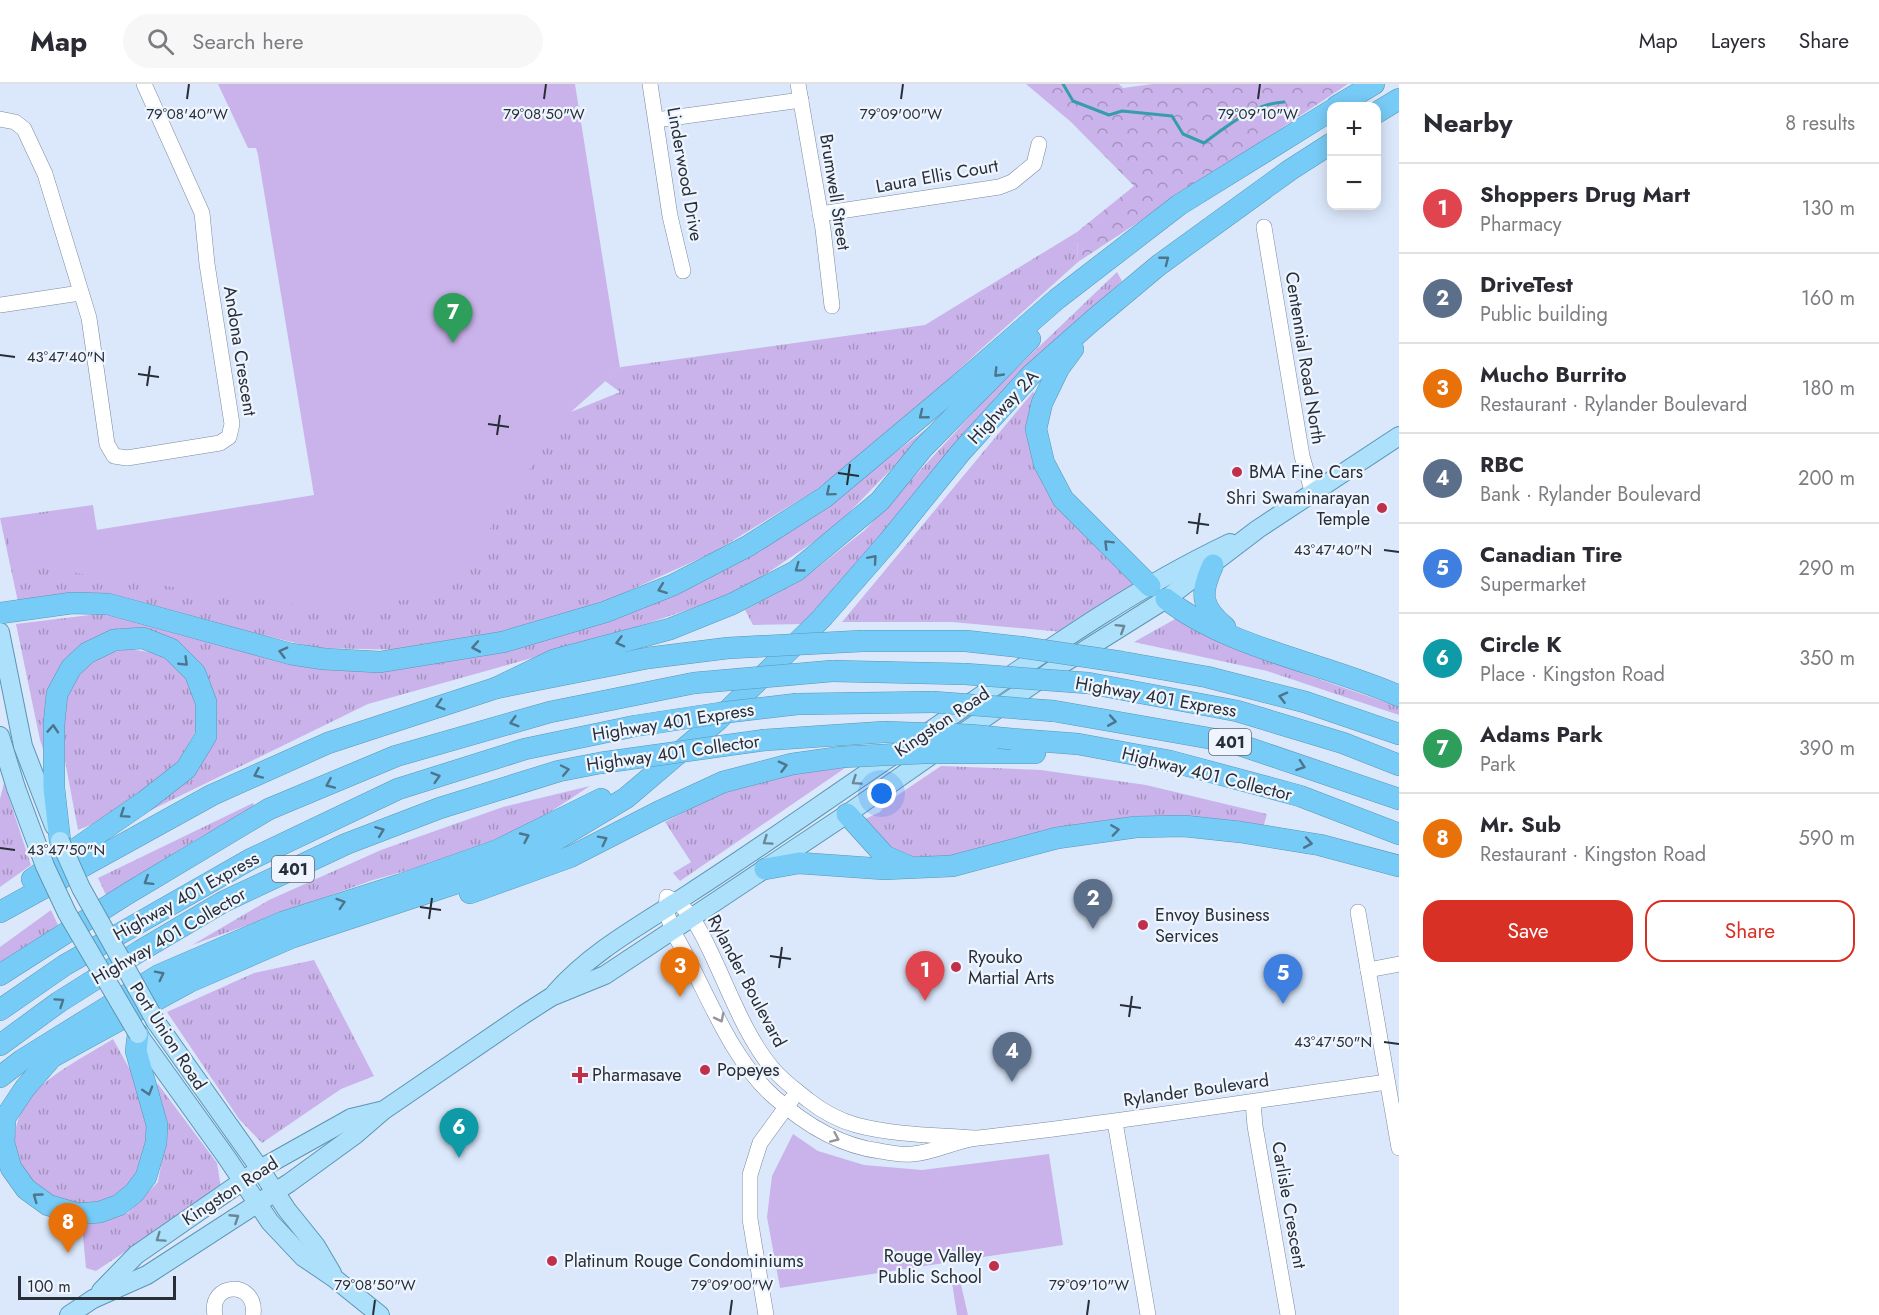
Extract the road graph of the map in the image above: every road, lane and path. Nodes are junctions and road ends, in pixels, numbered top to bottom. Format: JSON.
{"nodes":[{"id":1,"x":144,"y":84,"type":"edge"},
{"id":2,"x":650,"y":84,"type":"edge"},
{"id":3,"x":798,"y":84,"type":"edge"},
{"id":4,"x":1374,"y":84,"type":"edge"},
{"id":5,"x":1399,"y":99,"type":"edge"},
{"id":6,"x":801,"y":100,"type":"junction"},
{"id":7,"x":1344,"y":102,"type":"edge"},
{"id":8,"x":1381,"y":111,"type":"edge"},
{"id":9,"x":1327,"y":113,"type":"edge"},
{"id":10,"x":0,"y":119,"type":"edge"},
{"id":11,"x":656,"y":120,"type":"junction"},
{"id":12,"x":1039,"y":144,"type":"dead end"},
{"id":13,"x":1327,"y":146,"type":"edge"},
{"id":14,"x":1179,"y":205,"type":"junction"},
{"id":15,"x":820,"y":214,"type":"junction"},
{"id":16,"x":1264,"y":227,"type":"dead end"},
{"id":17,"x":683,"y":271,"type":"dead end"},
{"id":18,"x":80,"y":293,"type":"junction"},
{"id":19,"x":1120,"y":298,"type":"junction"},
{"id":20,"x":0,"y":305,"type":"edge"},
{"id":21,"x":832,"y":306,"type":"dead end"},
{"id":22,"x":1399,"y":436,"type":"edge"},
{"id":23,"x":1313,"y":494,"type":"junction"},
{"id":24,"x":1258,"y":529,"type":"junction"},
{"id":25,"x":1213,"y":565,"type":"junction"},
{"id":26,"x":1150,"y":586,"type":"junction"},
{"id":27,"x":1166,"y":599,"type":"junction"},
{"id":28,"x":0,"y":613,"type":"edge"},
{"id":29,"x":0,"y":632,"type":"edge"},
{"id":30,"x":1239,"y":639,"type":"junction"},
{"id":31,"x":496,"y":688,"type":"junction"},
{"id":32,"x":1399,"y":696,"type":"edge"},
{"id":33,"x":719,"y":719,"type":"junction"},
{"id":34,"x":1399,"y":734,"type":"edge"},
{"id":35,"x":0,"y":736,"type":"edge"},
{"id":36,"x":1170,"y":761,"type":"junction"},
{"id":37,"x":1399,"y":765,"type":"edge"},
{"id":38,"x":833,"y":796,"type":"junction"},
{"id":39,"x":1399,"y":799,"type":"edge"},
{"id":40,"x":847,"y":814,"type":"junction"},
{"id":41,"x":1399,"y":834,"type":"edge"},
{"id":42,"x":60,"y":841,"type":"junction"},
{"id":43,"x":1399,"y":866,"type":"edge"},
{"id":44,"x":914,"y":868,"type":"junction"},
{"id":45,"x":765,"y":869,"type":"junction"},
{"id":46,"x":672,"y":905,"type":"junction"},
{"id":47,"x":3,"y":910,"type":"edge"},
{"id":48,"x":1358,"y":912,"type":"dead end"},
{"id":49,"x":692,"y":918,"type":"junction"},
{"id":50,"x":672,"y":930,"type":"junction"},
{"id":51,"x":1399,"y":964,"type":"edge"},
{"id":52,"x":1368,"y":970,"type":"junction"},
{"id":53,"x":0,"y":975,"type":"edge"},
{"id":54,"x":189,"y":982,"type":"junction"},
{"id":55,"x":551,"y":997,"type":"junction"},
{"id":56,"x":0,"y":1010,"type":"edge"},
{"id":57,"x":138,"y":1034,"type":"junction"},
{"id":58,"x":0,"y":1045,"type":"edge"},
{"id":59,"x":1399,"y":1058,"type":"edge"},
{"id":60,"x":1383,"y":1060,"type":"junction"},
{"id":61,"x":0,"y":1077,"type":"edge"},
{"id":62,"x":1387,"y":1082,"type":"junction"},
{"id":63,"x":798,"y":1092,"type":"junction"},
{"id":64,"x":1253,"y":1102,"type":"junction"},
{"id":65,"x":786,"y":1107,"type":"junction"},
{"id":66,"x":384,"y":1110,"type":"junction"},
{"id":67,"x":1115,"y":1122,"type":"junction"},
{"id":68,"x":974,"y":1138,"type":"junction"},
{"id":69,"x":1399,"y":1148,"type":"edge"},
{"id":70,"x":260,"y":1169,"type":"junction"},
{"id":71,"x":243,"y":1182,"type":"junction"},
{"id":72,"x":275,"y":1192,"type":"junction"},
{"id":73,"x":257,"y":1204,"type":"junction"},
{"id":74,"x":334,"y":1278,"type":"junction"},
{"id":75,"x":93,"y":1299,"type":"junction"},
{"id":76,"x":69,"y":1315,"type":"edge"},
{"id":77,"x":215,"y":1315,"type":"edge"},
{"id":78,"x":253,"y":1315,"type":"edge"},
{"id":79,"x":380,"y":1315,"type":"edge"},
{"id":80,"x":766,"y":1315,"type":"edge"},
{"id":81,"x":1148,"y":1315,"type":"edge"},
{"id":82,"x":1288,"y":1315,"type":"edge"}],
"edges":[{"from":1,"to":18,"type":"street","name":"Andona Crescent"},
{"from":2,"to":11,"type":"street","name":"Linderwood Drive"},
{"from":3,"to":6,"type":"street","name":"Brumwell Street"},
{"from":4,"to":7,"type":"highway"},
{"from":5,"to":8,"type":"highway"},
{"from":6,"to":11,"type":"street"},
{"from":6,"to":15,"type":"street","name":"Brumwell Street"},
{"from":9,"to":14,"type":"highway"},
{"from":10,"to":18,"type":"street","name":"Andona Crescent"},
{"from":11,"to":17,"type":"street","name":"Linderwood Drive"},
{"from":12,"to":15,"type":"street","name":"Laura Ellis Court"},
{"from":19,"to":13,"type":"highway","name":"Highway 2A","one_way":true},
{"from":14,"to":28,"type":"highway","one_way":true},
{"from":14,"to":31,"type":"highway","one_way":true},
{"from":15,"to":21,"type":"street","name":"Brumwell Street"},
{"from":16,"to":23,"type":"street","name":"Centennial Road North"},
{"from":18,"to":20,"type":"street"},
{"from":26,"to":19,"type":"highway","one_way":true},
{"from":33,"to":19,"type":"highway","name":"Highway 2A","one_way":true},
{"from":22,"to":23,"type":"main road","name":"Kingston Road"},
{"from":23,"to":24,"type":"main road","name":"Kingston Road"},
{"from":24,"to":25,"type":"main road","name":"Kingston Road"},
{"from":24,"to":26,"type":"main road","name":"Kingston Road"},
{"from":25,"to":27,"type":"main road","name":"Kingston Road"},
{"from":25,"to":30,"type":"highway"},
{"from":26,"to":27,"type":"main road"},
{"from":26,"to":38,"type":"main road","name":"Kingston Road","one_way":true},
{"from":27,"to":30,"type":"highway"},
{"from":40,"to":27,"type":"main road","name":"Kingston Road","one_way":true},
{"from":29,"to":42,"type":"main road","name":"Port Union Road"},
{"from":30,"to":32,"type":"highway"},
{"from":34,"to":31,"type":"highway","one_way":true,"bridge":true},
{"from":31,"to":47,"type":"highway","one_way":true},
{"from":33,"to":54,"type":"highway"},
{"from":61,"to":33,"type":"highway","one_way":true},
{"from":35,"to":57,"type":"main road","name":"Port Union Road","bridge":true},
{"from":36,"to":41,"type":"highway","name":"Highway 401 Collector","number":"401"},
{"from":54,"to":36,"type":"highway","one_way":true,"bridge":true},
{"from":58,"to":36,"type":"highway","name":"Highway 401 Collector","number":"401","one_way":true,"bridge":true},
{"from":37,"to":53,"type":"highway","name":"Highway 401 Express","number":"401","one_way":true,"bridge":true},
{"from":38,"to":40,"type":"main road"},
{"from":38,"to":46,"type":"main road","name":"Kingston Road","one_way":true},
{"from":56,"to":39,"type":"highway","name":"Highway 401 Express","number":"401","one_way":true,"bridge":true},
{"from":40,"to":44,"type":"highway"},
{"from":40,"to":45,"type":"main road","name":"Kingston Road"},
{"from":42,"to":47,"type":"highway","one_way":true},
{"from":42,"to":70,"type":"main road","name":"Port Union Road","bridge":true},
{"from":44,"to":43,"type":"highway","one_way":true},
{"from":44,"to":45,"type":"highway"},
{"from":45,"to":49,"type":"main road","name":"Kingston Road"},
{"from":46,"to":49,"type":"street","name":"Rylander Boulevard"},
{"from":46,"to":50,"type":"street","name":"Rylander Boulevard"},
{"from":46,"to":55,"type":"main road","name":"Kingston Road"},
{"from":48,"to":52,"type":"street"},
{"from":49,"to":50,"type":"main road","name":"Kingston Road"},
{"from":49,"to":63,"type":"street","name":"Rylander Boulevard"},
{"from":50,"to":55,"type":"main road","name":"Kingston Road"},
{"from":50,"to":65,"type":"street","name":"Rylander Boulevard","one_way":true},
{"from":51,"to":52,"type":"street"},
{"from":52,"to":60,"type":"street"},
{"from":57,"to":54,"type":"highway","one_way":true},
{"from":55,"to":66,"type":"main road","name":"Kingston Road"},
{"from":57,"to":71,"type":"main road","name":"Port Union Road"},
{"from":59,"to":60,"type":"street"},
{"from":60,"to":62,"type":"street"},
{"from":62,"to":64,"type":"street","name":"Rylander Boulevard"},
{"from":62,"to":69,"type":"street"},
{"from":63,"to":65,"type":"street"},
{"from":63,"to":68,"type":"street","name":"Rylander Boulevard"},
{"from":64,"to":67,"type":"street","name":"Rylander Boulevard"},
{"from":64,"to":82,"type":"street","name":"Carlisle Crescent"},
{"from":65,"to":68,"type":"street","name":"Rylander Boulevard","one_way":true},
{"from":65,"to":80,"type":"street"},
{"from":66,"to":70,"type":"main road","name":"Kingston Road"},
{"from":66,"to":72,"type":"main road","name":"Kingston Road"},
{"from":67,"to":68,"type":"street","name":"Rylander Boulevard"},
{"from":67,"to":81,"type":"street"},
{"from":70,"to":71,"type":"main road","name":"Kingston Road"},
{"from":70,"to":72,"type":"main road","name":"Port Union Road"},
{"from":71,"to":73,"type":"main road","name":"Port Union Road"},
{"from":71,"to":75,"type":"main road","name":"Kingston Road","one_way":true},
{"from":72,"to":73,"type":"main road","name":"Kingston Road"},
{"from":72,"to":74,"type":"main road","name":"Port Union Road"},
{"from":73,"to":74,"type":"main road","name":"Port Union Road"},
{"from":75,"to":73,"type":"main road","name":"Kingston Road","one_way":true},
{"from":74,"to":79,"type":"main road","name":"Port Union Road"},
{"from":75,"to":76,"type":"main road","name":"Kingston Road"},
{"from":77,"to":78,"type":"street"}]}
